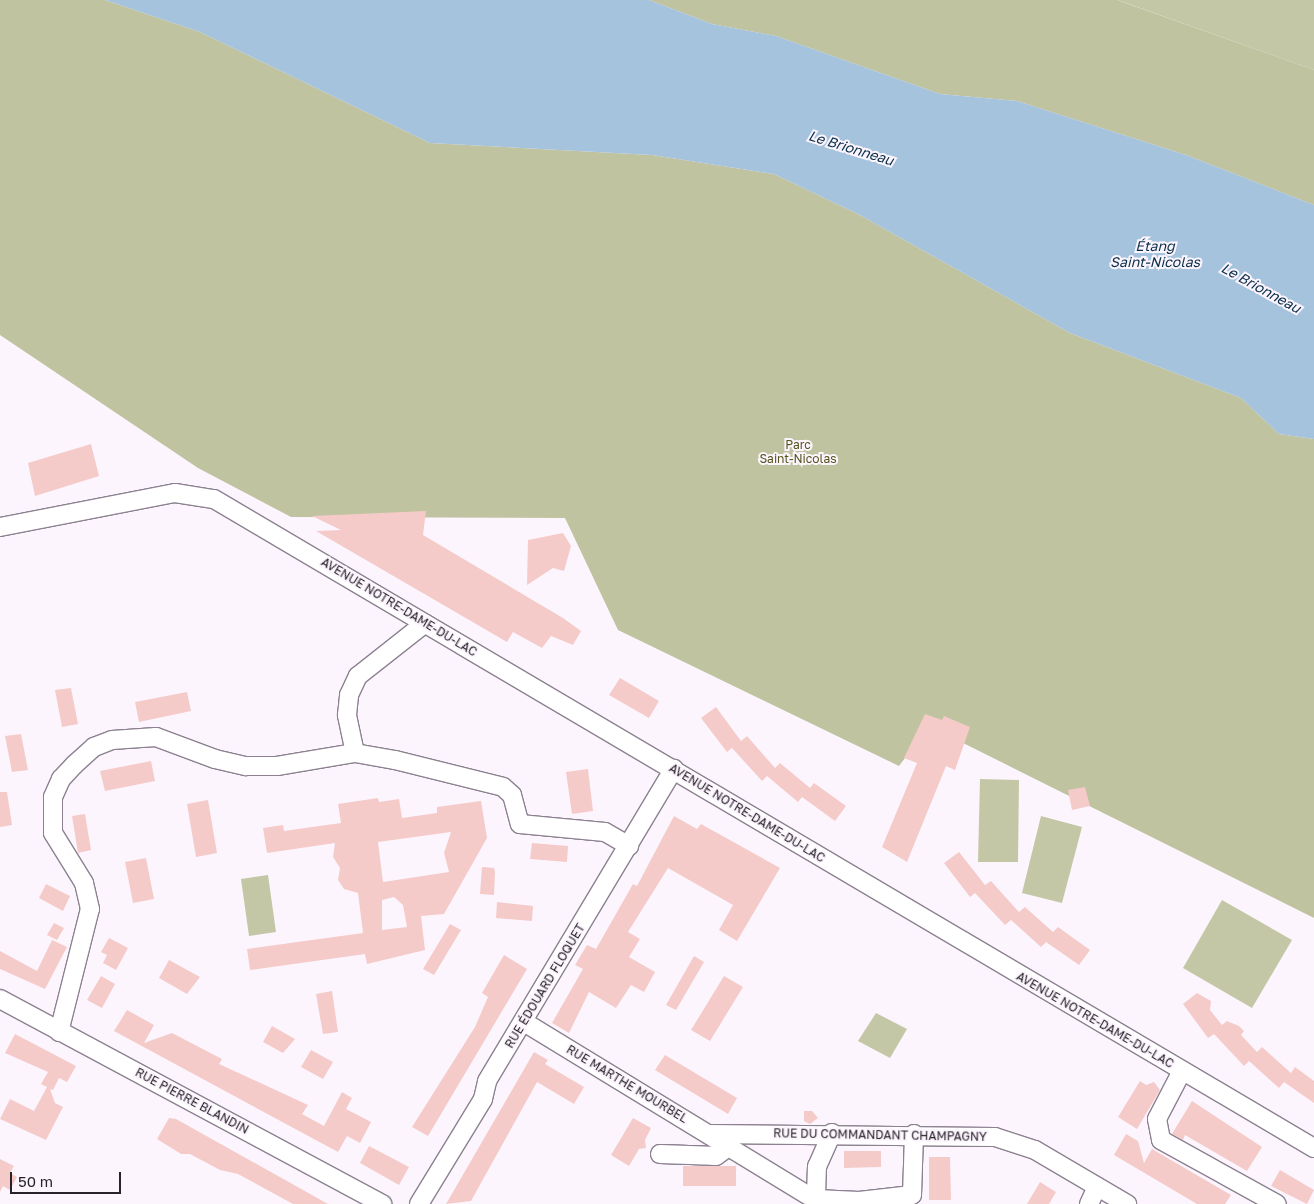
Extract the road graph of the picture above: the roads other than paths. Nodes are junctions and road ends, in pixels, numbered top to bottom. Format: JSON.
{"nodes":[{"id":1,"x":0,"y":527,"type":"edge"},
{"id":2,"x":425,"y":623,"type":"junction"},
{"id":3,"x":355,"y":753,"type":"junction"},
{"id":4,"x":674,"y":769,"type":"junction"},
{"id":5,"x":629,"y":846,"type":"junction"},
{"id":6,"x":0,"y":999,"type":"edge"},
{"id":7,"x":524,"y":1022,"type":"junction"},
{"id":8,"x":59,"y":1032,"type":"junction"},
{"id":9,"x":1182,"y":1071,"type":"junction"},
{"id":10,"x":832,"y":1133,"type":"junction"},
{"id":11,"x":710,"y":1134,"type":"junction"},
{"id":12,"x":914,"y":1134,"type":"junction"},
{"id":13,"x":730,"y":1146,"type":"junction"},
{"id":14,"x":1314,"y":1148,"type":"edge"},
{"id":15,"x":660,"y":1154,"type":"dead end"},
{"id":16,"x":1097,"y":1187,"type":"junction"},
{"id":17,"x":798,"y":1196,"type":"edge"},
{"id":18,"x":819,"y":1202,"type":"edge"},
{"id":19,"x":383,"y":1204,"type":"edge"},
{"id":20,"x":419,"y":1204,"type":"edge"},
{"id":21,"x":1090,"y":1204,"type":"edge"},
{"id":22,"x":1127,"y":1204,"type":"edge"},
{"id":23,"x":1276,"y":1204,"type":"edge"}],
"edges":[{"from":1,"to":2,"type":"street","name":"AVENUE NOTRE-DAME-DU-LAC"},
{"from":2,"to":3,"type":"street"},
{"from":2,"to":4,"type":"street","name":"AVENUE NOTRE-DAME-DU-LAC"},
{"from":3,"to":5,"type":"street"},
{"from":3,"to":8,"type":"street"},
{"from":4,"to":5,"type":"street","name":"RUE ÉDOUARD FLOQUET"},
{"from":4,"to":9,"type":"street","name":"AVENUE NOTRE-DAME-DU-LAC"},
{"from":5,"to":7,"type":"street","name":"RUE ÉDOUARD FLOQUET"},
{"from":6,"to":8,"type":"street","name":"RUE PIERRE BLANDIN"},
{"from":7,"to":11,"type":"street","name":"RUE MARTHE MOURBEL"},
{"from":7,"to":20,"type":"street","name":"RUE ÉDOUARD FLOQUET"},
{"from":8,"to":19,"type":"street","name":"RUE PIERRE BLANDIN"},
{"from":9,"to":14,"type":"street","name":"AVENUE NOTRE-DAME-DU-LAC"},
{"from":9,"to":23,"type":"street"},
{"from":10,"to":11,"type":"street","name":"RUE DU COMMANDANT CHAMPAGNY"},
{"from":10,"to":12,"type":"street","name":"RUE DU COMMANDANT CHAMPAGNY"},
{"from":10,"to":18,"type":"street"},
{"from":11,"to":13,"type":"street","name":"RUE MARTHE MOURBEL"},
{"from":12,"to":16,"type":"street","name":"RUE DU COMMANDANT CHAMPAGNY"},
{"from":12,"to":18,"type":"street"},
{"from":13,"to":15,"type":"street"},
{"from":13,"to":17,"type":"street","name":"RUE MARTHE MOURBEL"},
{"from":16,"to":21,"type":"street"},
{"from":16,"to":22,"type":"street","name":"RUE DU COMMANDANT CHAMPAGNY"},
{"from":17,"to":18,"type":"street","name":"RUE MARTHE MOURBEL"}]}
